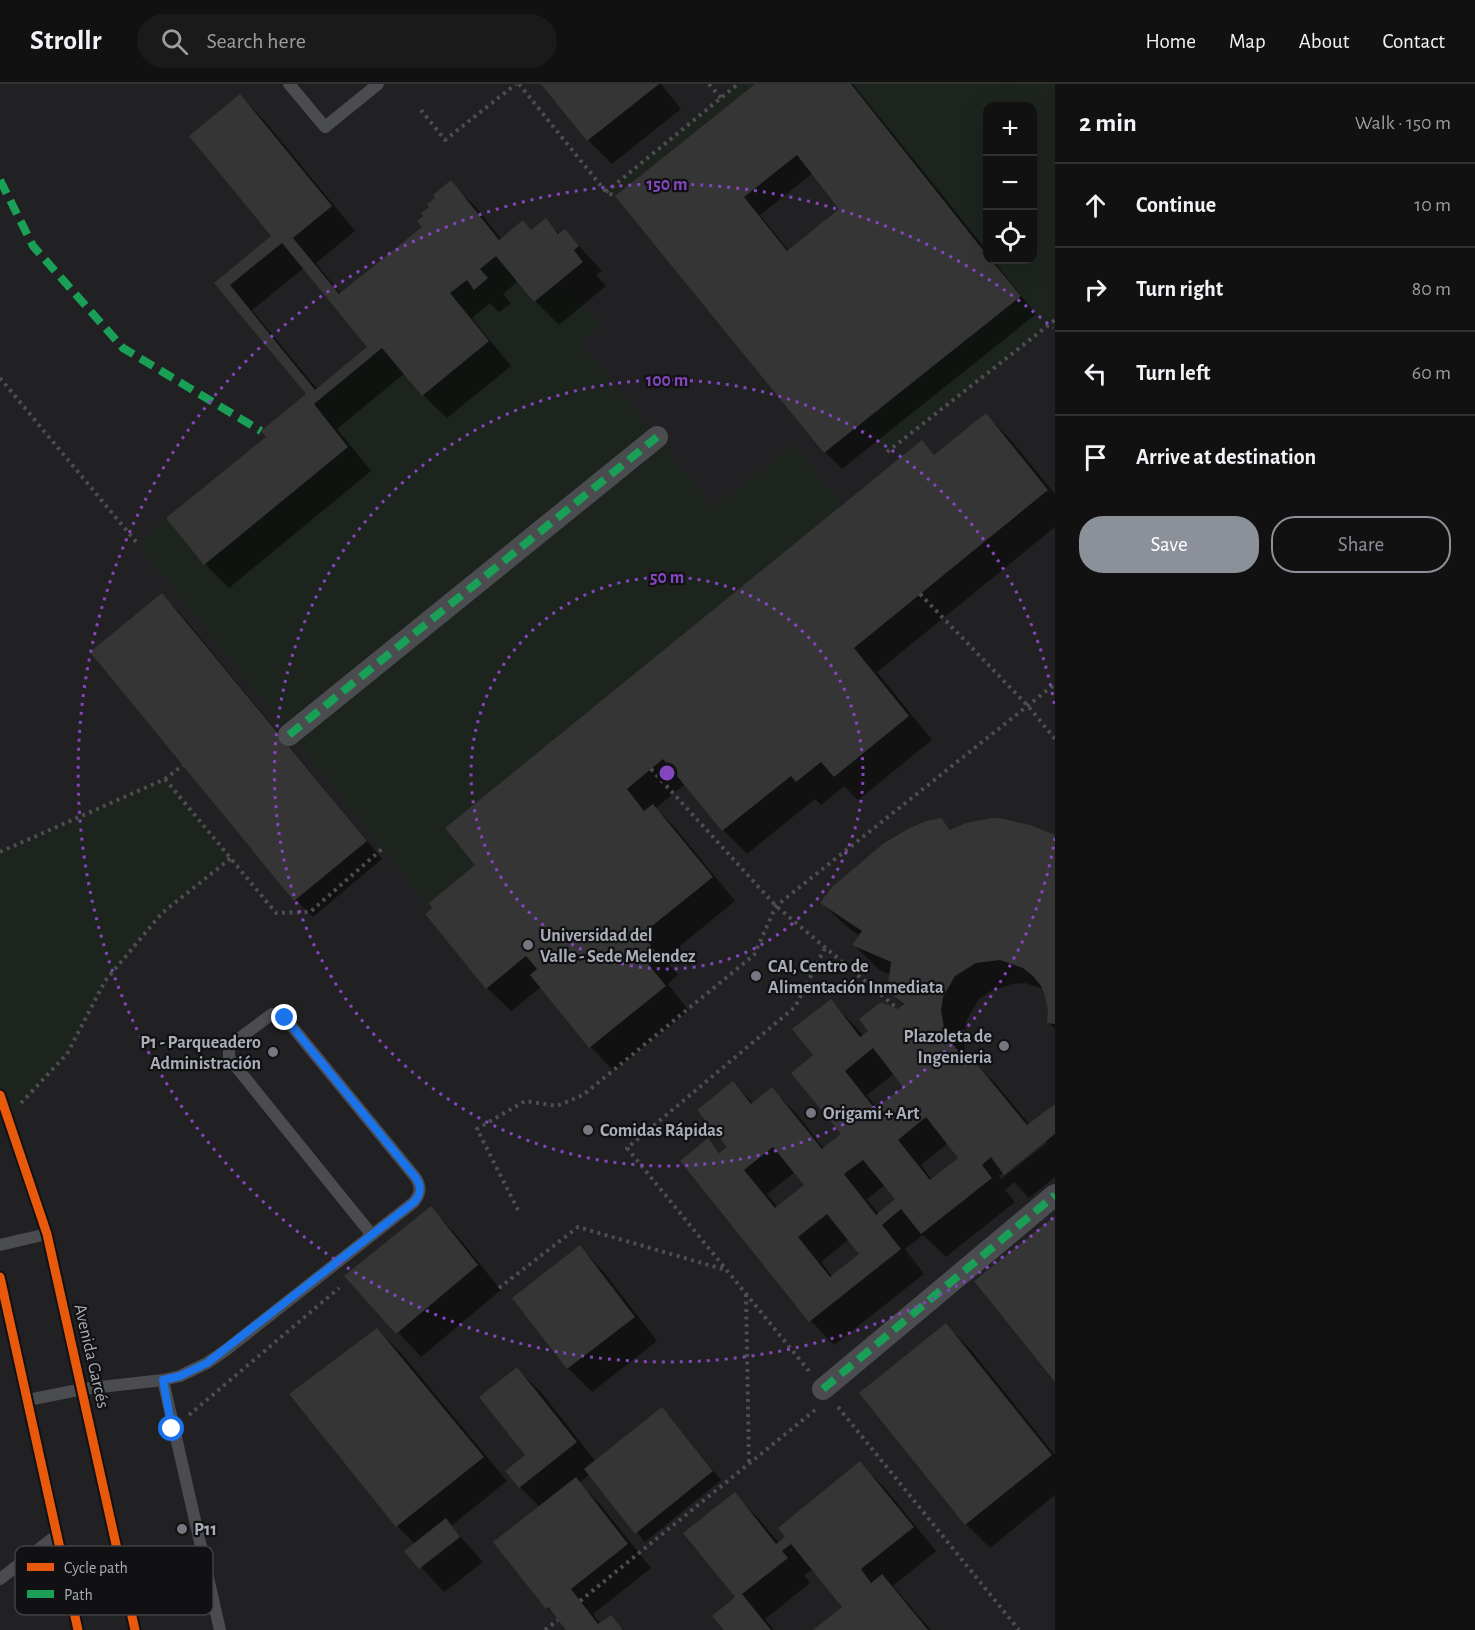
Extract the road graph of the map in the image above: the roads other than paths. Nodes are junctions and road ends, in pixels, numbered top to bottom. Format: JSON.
{"nodes":[{"id":1,"x":290,"y":84,"type":"edge"},
{"id":2,"x":378,"y":84,"type":"edge"},
{"id":3,"x":657,"y":437,"type":"dead end"},
{"id":4,"x":289,"y":735,"type":"dead end"},
{"id":5,"x":0,"y":1095,"type":"edge"},
{"id":6,"x":1055,"y":1195,"type":"edge"},
{"id":7,"x":47,"y":1234,"type":"junction"},
{"id":8,"x":372,"y":1235,"type":"junction"},
{"id":9,"x":0,"y":1245,"type":"edge"},
{"id":10,"x":0,"y":1277,"type":"edge"},
{"id":11,"x":163,"y":1380,"type":"junction"},
{"id":12,"x":83,"y":1389,"type":"junction"},
{"id":13,"x":827,"y":1393,"type":"road end"},
{"id":14,"x":28,"y":1400,"type":"junction"},
{"id":15,"x":57,"y":1535,"type":"junction"},
{"id":16,"x":43,"y":1546,"type":"edge"},
{"id":17,"x":59,"y":1546,"type":"edge"},
{"id":18,"x":117,"y":1546,"type":"edge"},
{"id":19,"x":200,"y":1546,"type":"edge"},
{"id":20,"x":15,"y":1568,"type":"edge"},
{"id":21,"x":0,"y":1580,"type":"edge"},
{"id":22,"x":213,"y":1601,"type":"edge"},
{"id":23,"x":75,"y":1615,"type":"edge"},
{"id":24,"x":132,"y":1615,"type":"edge"},
{"id":25,"x":78,"y":1630,"type":"edge"},
{"id":26,"x":135,"y":1630,"type":"edge"},
{"id":27,"x":220,"y":1630,"type":"edge"}],
"edges":[{"from":1,"to":2,"type":"lane"},
{"from":3,"to":4,"type":"street"},
{"from":5,"to":7,"type":"lane","name":"Avenida Garcés"},
{"from":6,"to":13,"type":"street"},
{"from":7,"to":9,"type":"lane"},
{"from":7,"to":12,"type":"lane","name":"Avenida Garcés"},
{"from":8,"to":8,"type":"lane"},
{"from":8,"to":11,"type":"lane"},
{"from":10,"to":14,"type":"lane"},
{"from":11,"to":12,"type":"lane"},
{"from":11,"to":19,"type":"lane"},
{"from":12,"to":14,"type":"lane"},
{"from":12,"to":18,"type":"lane","name":"Avenida Garcés"},
{"from":14,"to":15,"type":"lane"},
{"from":15,"to":16,"type":"lane"},
{"from":15,"to":17,"type":"lane"},
{"from":20,"to":21,"type":"lane"},
{"from":22,"to":27,"type":"lane"},
{"from":23,"to":25,"type":"lane"},
{"from":24,"to":26,"type":"lane","name":"Avenida Garcés"}]}
